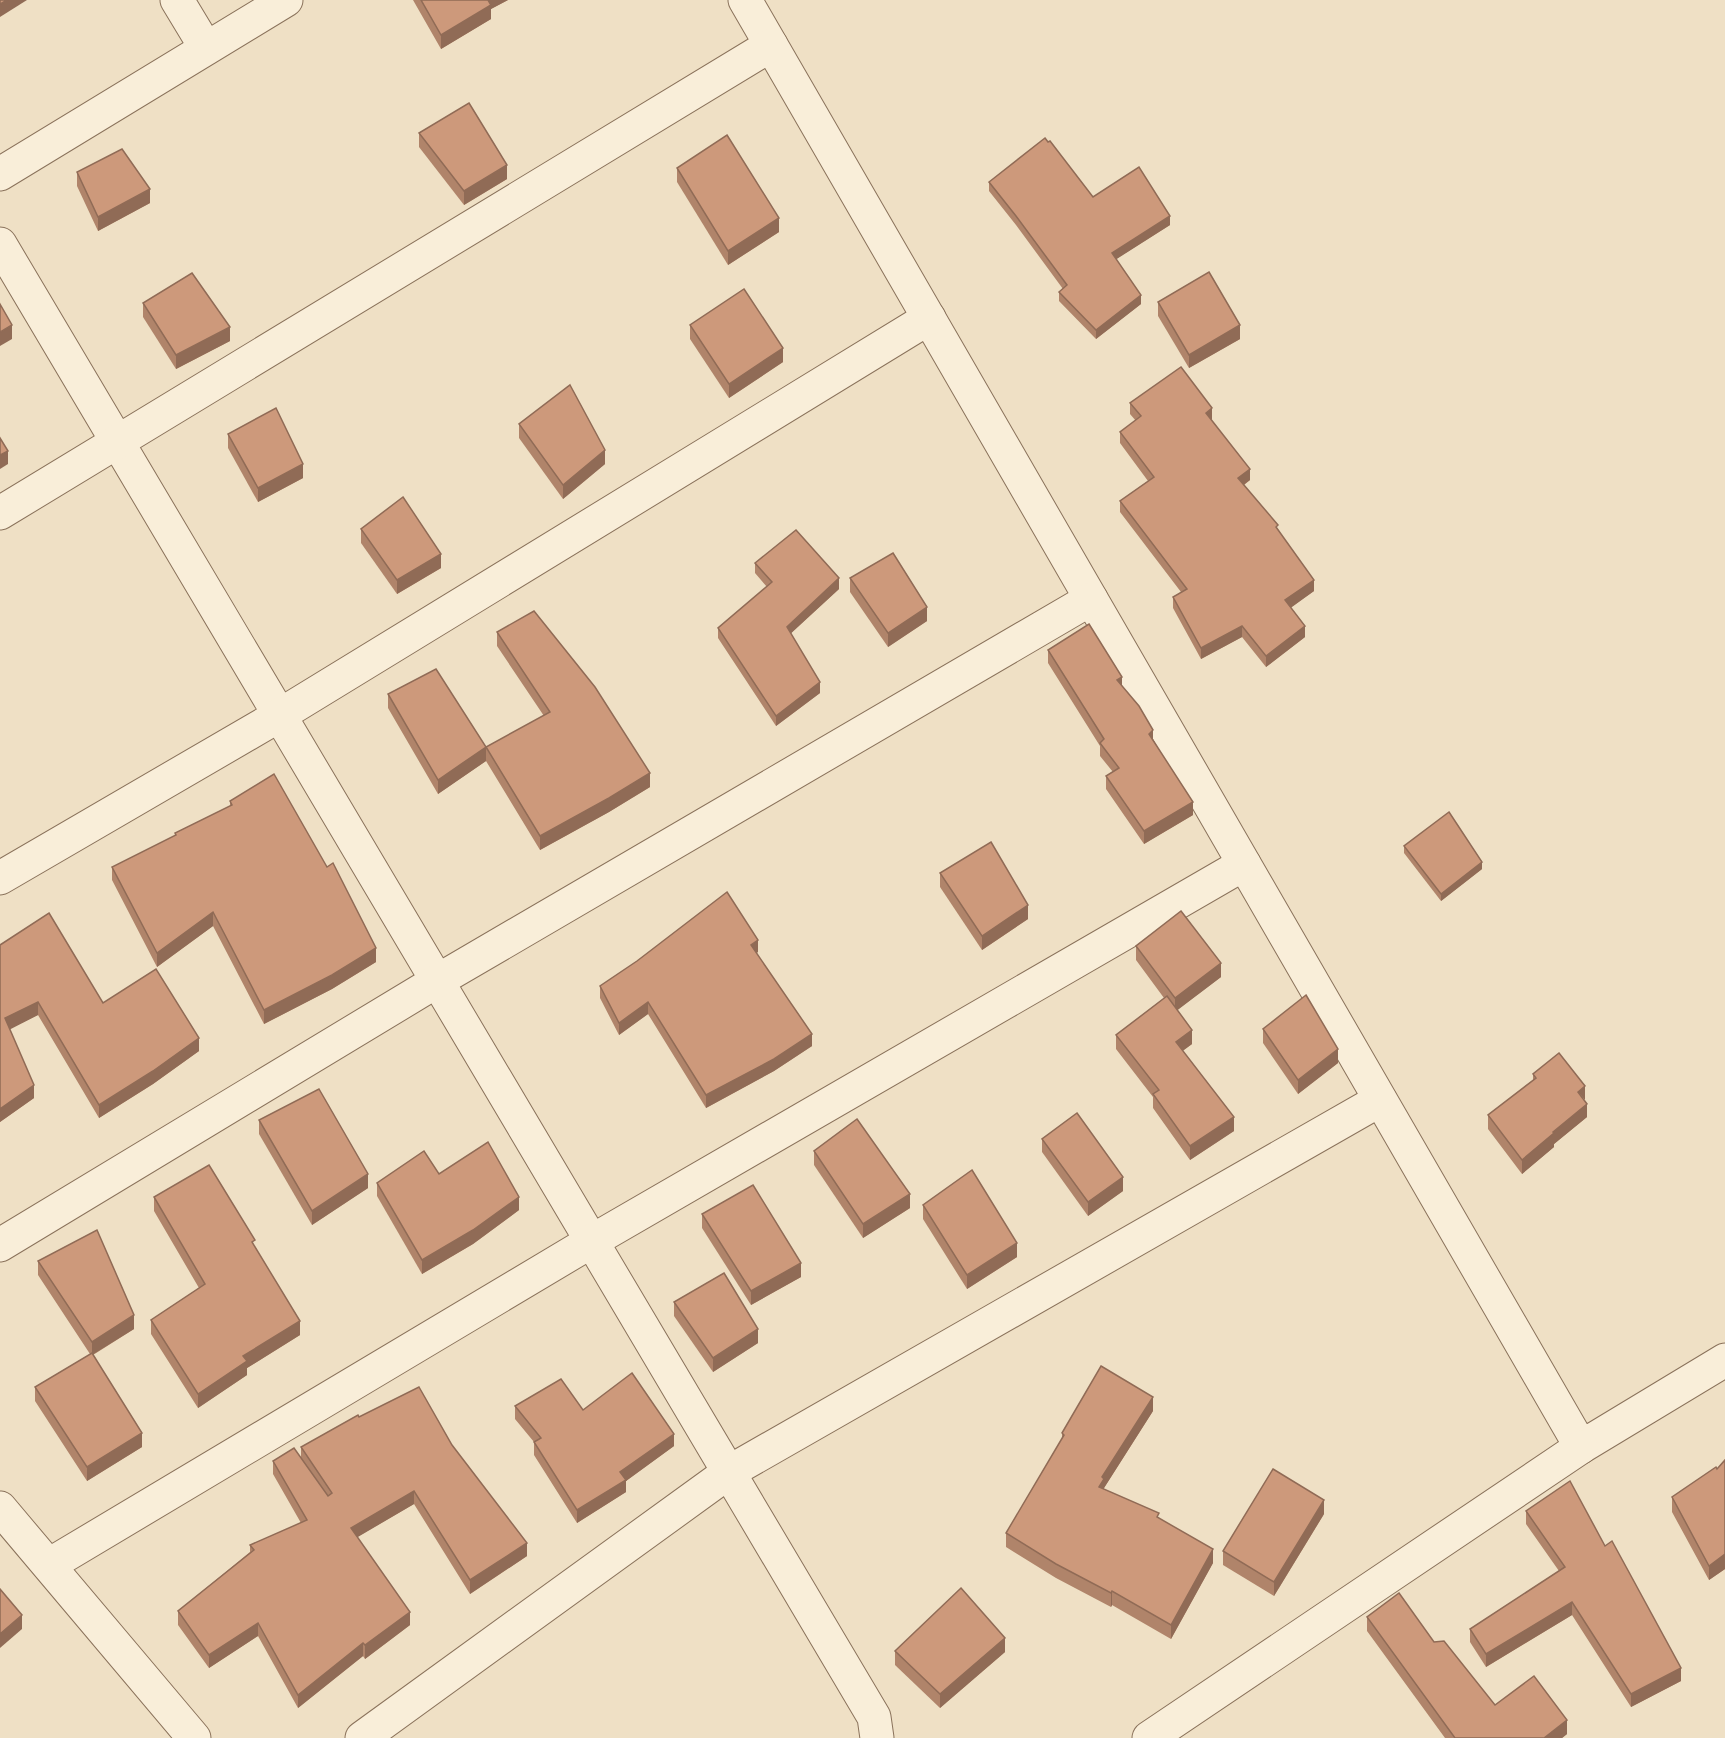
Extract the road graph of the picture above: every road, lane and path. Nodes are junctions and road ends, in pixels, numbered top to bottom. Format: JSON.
{"nodes":[{"id":1,"x":177,"y":0,"type":"edge"},
{"id":2,"x":286,"y":0,"type":"edge"},
{"id":3,"x":745,"y":0,"type":"edge"},
{"id":4,"x":771,"y":45,"type":"junction"},
{"id":5,"x":206,"y":48,"type":"junction"},
{"id":6,"x":0,"y":174,"type":"edge"},
{"id":7,"x":0,"y":244,"type":"edge"},
{"id":8,"x":929,"y":318,"type":"junction"},
{"id":9,"x":117,"y":441,"type":"junction"},
{"id":10,"x":0,"y":513,"type":"edge"},
{"id":11,"x":1091,"y":599,"type":"junction"},
{"id":12,"x":280,"y":715,"type":"junction"},
{"id":13,"x":1244,"y":864,"type":"junction"},
{"id":14,"x":0,"y":878,"type":"edge"},
{"id":15,"x":437,"y":981,"type":"junction"},
{"id":16,"x":1380,"y":1100,"type":"junction"},
{"id":17,"x":592,"y":1241,"type":"junction"},
{"id":18,"x":0,"y":1245,"type":"edge"},
{"id":19,"x":1725,"y":1360,"type":"edge"},
{"id":20,"x":1581,"y":1447,"type":"junction"},
{"id":21,"x":729,"y":1472,"type":"junction"},
{"id":22,"x":0,"y":1508,"type":"edge"},
{"id":23,"x":49,"y":1565,"type":"junction"},
{"id":24,"x":194,"y":1738,"type":"edge"},
{"id":25,"x":362,"y":1738,"type":"edge"},
{"id":26,"x":877,"y":1738,"type":"edge"},
{"id":27,"x":1149,"y":1738,"type":"edge"}],
"edges":[{"from":1,"to":5,"type":"street"},
{"from":2,"to":5,"type":"street"},
{"from":3,"to":4,"type":"street"},
{"from":4,"to":8,"type":"street"},
{"from":4,"to":9,"type":"street"},
{"from":5,"to":6,"type":"street"},
{"from":7,"to":9,"type":"street"},
{"from":8,"to":11,"type":"street"},
{"from":8,"to":12,"type":"street"},
{"from":9,"to":10,"type":"street"},
{"from":9,"to":12,"type":"street"},
{"from":11,"to":13,"type":"street"},
{"from":11,"to":15,"type":"street"},
{"from":12,"to":14,"type":"street"},
{"from":12,"to":15,"type":"street"},
{"from":13,"to":16,"type":"street"},
{"from":13,"to":17,"type":"street"},
{"from":15,"to":17,"type":"street"},
{"from":15,"to":18,"type":"street"},
{"from":16,"to":20,"type":"street"},
{"from":16,"to":21,"type":"street"},
{"from":17,"to":21,"type":"street"},
{"from":17,"to":23,"type":"street"},
{"from":19,"to":20,"type":"street"},
{"from":20,"to":27,"type":"street"},
{"from":21,"to":25,"type":"street"},
{"from":21,"to":26,"type":"street"},
{"from":22,"to":23,"type":"street"},
{"from":23,"to":24,"type":"street"}]}
